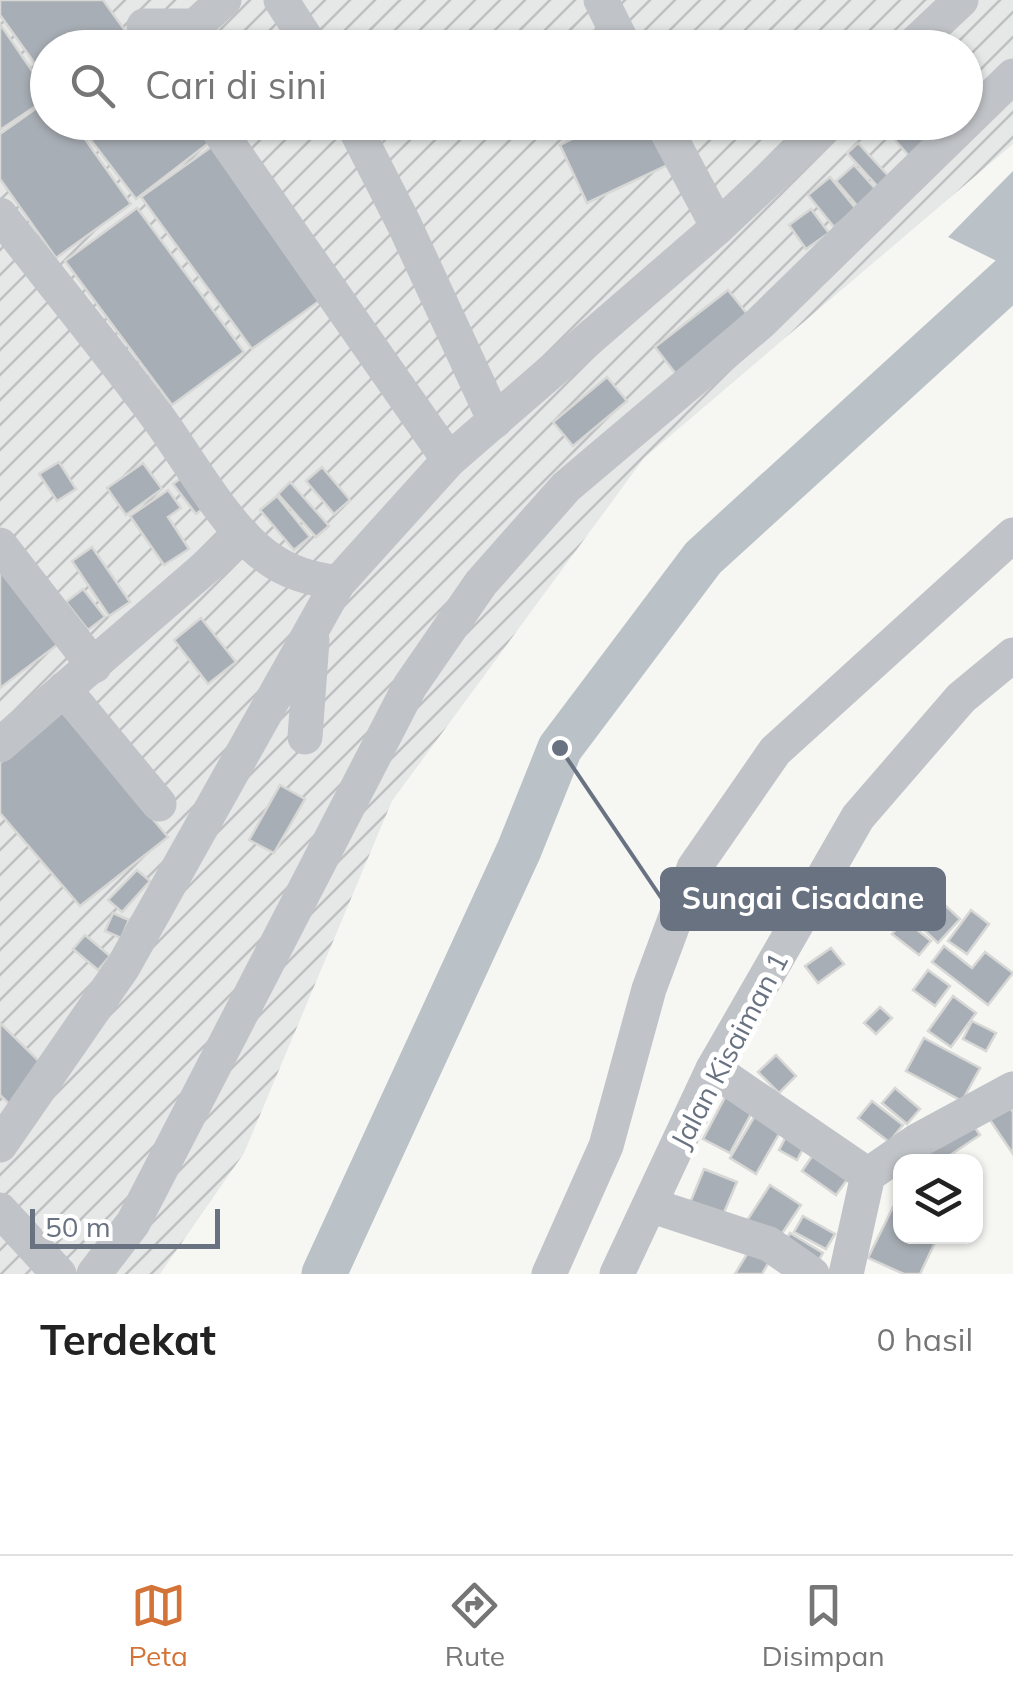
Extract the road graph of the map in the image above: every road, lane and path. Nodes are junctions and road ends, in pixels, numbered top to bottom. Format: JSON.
{"nodes":[{"id":1,"x":224,"y":0,"type":"edge"},
{"id":2,"x":282,"y":0,"type":"edge"},
{"id":3,"x":601,"y":0,"type":"edge"},
{"id":4,"x":961,"y":0,"type":"edge"},
{"id":5,"x":143,"y":24,"type":"edge"},
{"id":6,"x":301,"y":30,"type":"edge"},
{"id":7,"x":616,"y":30,"type":"edge"},
{"id":8,"x":929,"y":30,"type":"edge"},
{"id":9,"x":1013,"y":76,"type":"edge"},
{"id":10,"x":983,"y":105,"type":"edge"},
{"id":11,"x":226,"y":140,"type":"edge"},
{"id":12,"x":361,"y":140,"type":"edge"},
{"id":13,"x":672,"y":140,"type":"edge"},
{"id":14,"x":811,"y":140,"type":"edge"},
{"id":15,"x":947,"y":140,"type":"edge"},
{"id":16,"x":0,"y":215,"type":"edge"},
{"id":17,"x":718,"y":227,"type":"junction"},
{"id":18,"x":495,"y":421,"type":"junction"},
{"id":19,"x":448,"y":460,"type":"junction"},
{"id":20,"x":243,"y":536,"type":"junction"},
{"id":21,"x":1013,"y":536,"type":"edge"},
{"id":22,"x":0,"y":545,"type":"edge"},
{"id":23,"x":338,"y":583,"type":"junction"},
{"id":24,"x":312,"y":634,"type":"junction"},
{"id":25,"x":1013,"y":655,"type":"edge"},
{"id":26,"x":94,"y":666,"type":"junction"},
{"id":27,"x":64,"y":689,"type":"junction"},
{"id":28,"x":305,"y":737,"type":"dead end"},
{"id":29,"x":0,"y":745,"type":"edge"},
{"id":30,"x":160,"y":804,"type":"dead end"},
{"id":31,"x":713,"y":1069,"type":"junction"},
{"id":32,"x":1013,"y":1089,"type":"edge"},
{"id":33,"x":0,"y":1145,"type":"edge"},
{"id":34,"x":868,"y":1175,"type":"junction"},
{"id":35,"x":650,"y":1205,"type":"junction"},
{"id":36,"x":0,"y":1210,"type":"edge"},
{"id":37,"x":59,"y":1274,"type":"edge"},
{"id":38,"x":94,"y":1274,"type":"edge"},
{"id":39,"x":549,"y":1274,"type":"edge"},
{"id":40,"x":617,"y":1274,"type":"edge"},
{"id":41,"x":812,"y":1274,"type":"edge"},
{"id":42,"x":846,"y":1274,"type":"edge"}],
"edges":[{"from":1,"to":5,"type":"street"},
{"from":2,"to":6,"type":"street"},
{"from":3,"to":7,"type":"street"},
{"from":4,"to":8,"type":"street"},
{"from":9,"to":10,"type":"street"},
{"from":11,"to":19,"type":"street"},
{"from":12,"to":18,"type":"street"},
{"from":13,"to":17,"type":"street"},
{"from":14,"to":17,"type":"street"},
{"from":15,"to":38,"type":"street"},
{"from":16,"to":20,"type":"street"},
{"from":17,"to":18,"type":"street"},
{"from":18,"to":19,"type":"street"},
{"from":19,"to":23,"type":"street"},
{"from":20,"to":23,"type":"street"},
{"from":20,"to":26,"type":"street"},
{"from":21,"to":39,"type":"street"},
{"from":22,"to":26,"type":"street"},
{"from":23,"to":24,"type":"street"},
{"from":24,"to":28,"type":"street"},
{"from":24,"to":33,"type":"street"},
{"from":25,"to":31,"type":"street","name":"Jalan Kisaiman 1"},
{"from":26,"to":27,"type":"street"},
{"from":27,"to":29,"type":"street"},
{"from":27,"to":30,"type":"street"},
{"from":31,"to":34,"type":"street"},
{"from":31,"to":35,"type":"street","name":"Jalan Kisaiman 1"},
{"from":32,"to":34,"type":"street"},
{"from":34,"to":42,"type":"street"},
{"from":35,"to":40,"type":"street","name":"Jalan Kisaiman 1"},
{"from":35,"to":41,"type":"street"},
{"from":36,"to":37,"type":"street"}]}
